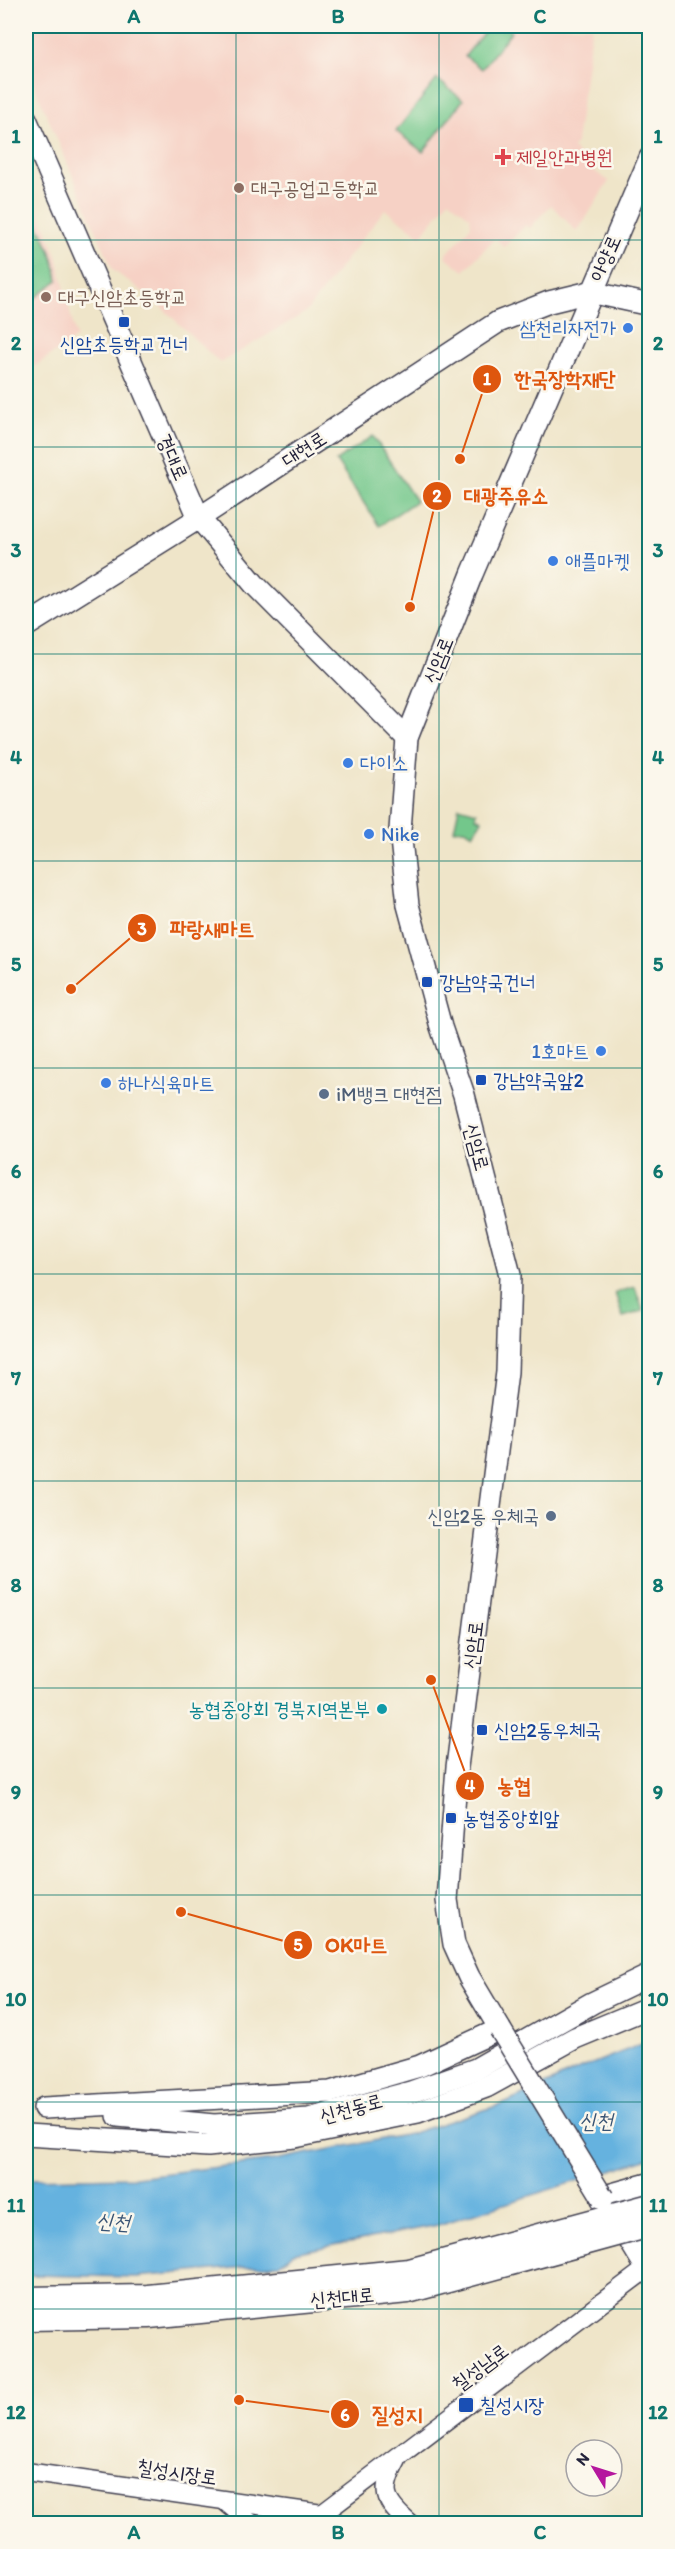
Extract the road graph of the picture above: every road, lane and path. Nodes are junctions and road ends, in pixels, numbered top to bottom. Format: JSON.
{"nodes":[{"id":1,"x":26,"y":119,"type":"edge"},
{"id":2,"x":650,"y":158,"type":"edge"},
{"id":3,"x":590,"y":292,"type":"junction"},
{"id":4,"x":650,"y":305,"type":"edge"},
{"id":5,"x":199,"y":518,"type":"junction"},
{"id":6,"x":26,"y":626,"type":"edge"},
{"id":7,"x":406,"y":738,"type":"junction"},
{"id":8,"x":650,"y":1964,"type":"edge"},
{"id":9,"x":650,"y":1975,"type":"edge"},
{"id":10,"x":592,"y":2003,"type":"junction"},
{"id":11,"x":650,"y":2007,"type":"edge"},
{"id":12,"x":500,"y":2029,"type":"junction"},
{"id":13,"x":35,"y":2107,"type":"edge"},
{"id":14,"x":26,"y":2135,"type":"edge"},
{"id":15,"x":650,"y":2185,"type":"edge"},
{"id":16,"x":603,"y":2198,"type":"junction"},
{"id":17,"x":650,"y":2206,"type":"edge"},
{"id":18,"x":640,"y":2231,"type":"edge"},
{"id":19,"x":648,"y":2271,"type":"edge"},
{"id":20,"x":26,"y":2299,"type":"edge"},
{"id":21,"x":26,"y":2318,"type":"edge"},
{"id":22,"x":400,"y":2455,"type":"junction"},
{"id":23,"x":26,"y":2472,"type":"edge"},
{"id":24,"x":58,"y":2478,"type":"junction"},
{"id":25,"x":26,"y":2488,"type":"edge"},
{"id":26,"x":225,"y":2501,"type":"junction"},
{"id":27,"x":318,"y":2519,"type":"edge"},
{"id":28,"x":252,"y":2523,"type":"edge"},
{"id":29,"x":410,"y":2523,"type":"edge"}],
"edges":[{"from":1,"to":5,"type":"main road","name":"경대로"},
{"from":2,"to":3,"type":"main road","name":"아양로"},
{"from":3,"to":4,"type":"main road"},
{"from":3,"to":5,"type":"main road","name":"대현로"},
{"from":3,"to":7,"type":"main road","name":"신암로"},
{"from":5,"to":6,"type":"main road","name":"대현로"},
{"from":5,"to":7,"type":"main road","name":"경대로"},
{"from":7,"to":12,"type":"main road","name":"신암로"},
{"from":8,"to":10,"type":"main road"},
{"from":9,"to":10,"type":"main road","name":"신천동로"},
{"from":10,"to":13,"type":"main road","name":"신천동로"},
{"from":11,"to":14,"type":"main road","name":"신천동로"},
{"from":12,"to":13,"type":"main road"},
{"from":12,"to":16,"type":"main road","name":"신암로","bridge":true},
{"from":15,"to":16,"type":"highway"},
{"from":16,"to":18,"type":"main road","name":"신암로","bridge":true},
{"from":17,"to":20,"type":"highway","name":"신천대로","bridge":true},
{"from":18,"to":19,"type":"main road"},
{"from":18,"to":21,"type":"highway","name":"신천대로","bridge":true},
{"from":19,"to":22,"type":"street","name":"칠성남로"},
{"from":22,"to":27,"type":"street","name":"칠성남로"},
{"from":22,"to":29,"type":"street"},
{"from":23,"to":24,"type":"street","name":"칠성시장로"},
{"from":24,"to":25,"type":"street"},
{"from":24,"to":26,"type":"street","name":"칠성시장로"},
{"from":26,"to":27,"type":"street","name":"칠성시장로"},
{"from":26,"to":28,"type":"street"}]}
